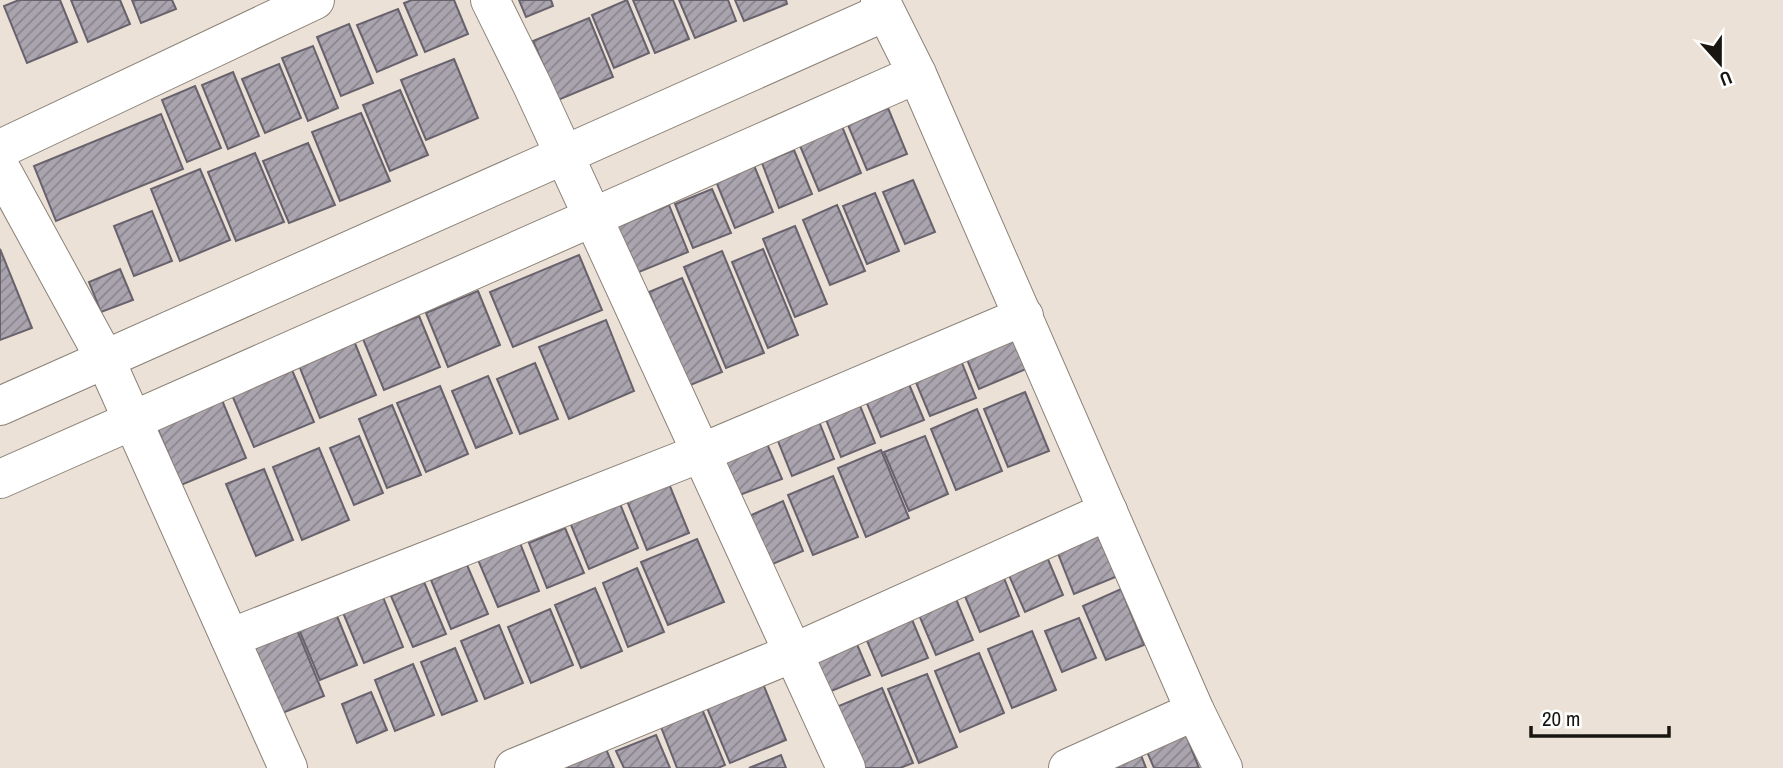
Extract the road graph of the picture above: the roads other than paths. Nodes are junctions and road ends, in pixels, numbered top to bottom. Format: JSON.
{"nodes":[{"id":1,"x":316,"y":0,"type":"edge"},
{"id":2,"x":490,"y":0,"type":"edge"},
{"id":3,"x":882,"y":6,"type":"edge"},
{"id":4,"x":918,"y":74,"type":"junction"},
{"id":5,"x":0,"y":149,"type":"edge"},
{"id":6,"x":564,"y":154,"type":"junction"},
{"id":7,"x":0,"y":167,"type":"edge"},
{"id":8,"x":593,"y":217,"type":"junction"},
{"id":9,"x":1024,"y":316,"type":"junction"},
{"id":10,"x":105,"y":359,"type":"junction"},
{"id":11,"x":0,"y":406,"type":"edge"},
{"id":12,"x":133,"y":421,"type":"junction"},
{"id":13,"x":701,"y":453,"type":"junction"},
{"id":14,"x":0,"y":480,"type":"edge"},
{"id":15,"x":1108,"y":511,"type":"junction"},
{"id":16,"x":230,"y":638,"type":"junction"},
{"id":17,"x":793,"y":653,"type":"junction"},
{"id":18,"x":1195,"y":711,"type":"junction"},
{"id":19,"x":288,"y":768,"type":"edge"},
{"id":20,"x":514,"y":768,"type":"edge"},
{"id":21,"x":846,"y":768,"type":"edge"},
{"id":22,"x":1068,"y":768,"type":"edge"},
{"id":23,"x":1223,"y":768,"type":"edge"}],
"edges":[{"from":1,"to":5,"type":"street"},
{"from":2,"to":6,"type":"street"},
{"from":3,"to":4,"type":"street"},
{"from":3,"to":6,"type":"street"},
{"from":4,"to":8,"type":"street"},
{"from":4,"to":9,"type":"street"},
{"from":6,"to":8,"type":"street"},
{"from":6,"to":10,"type":"street"},
{"from":7,"to":10,"type":"street"},
{"from":8,"to":12,"type":"street"},
{"from":8,"to":13,"type":"street"},
{"from":9,"to":13,"type":"street"},
{"from":9,"to":15,"type":"street"},
{"from":10,"to":11,"type":"street"},
{"from":10,"to":12,"type":"street"},
{"from":12,"to":14,"type":"street"},
{"from":12,"to":16,"type":"street"},
{"from":13,"to":16,"type":"street"},
{"from":13,"to":17,"type":"street"},
{"from":15,"to":17,"type":"street"},
{"from":15,"to":18,"type":"street"},
{"from":16,"to":19,"type":"street"},
{"from":17,"to":20,"type":"street"},
{"from":17,"to":21,"type":"street"},
{"from":18,"to":22,"type":"street"},
{"from":18,"to":23,"type":"street"}]}
